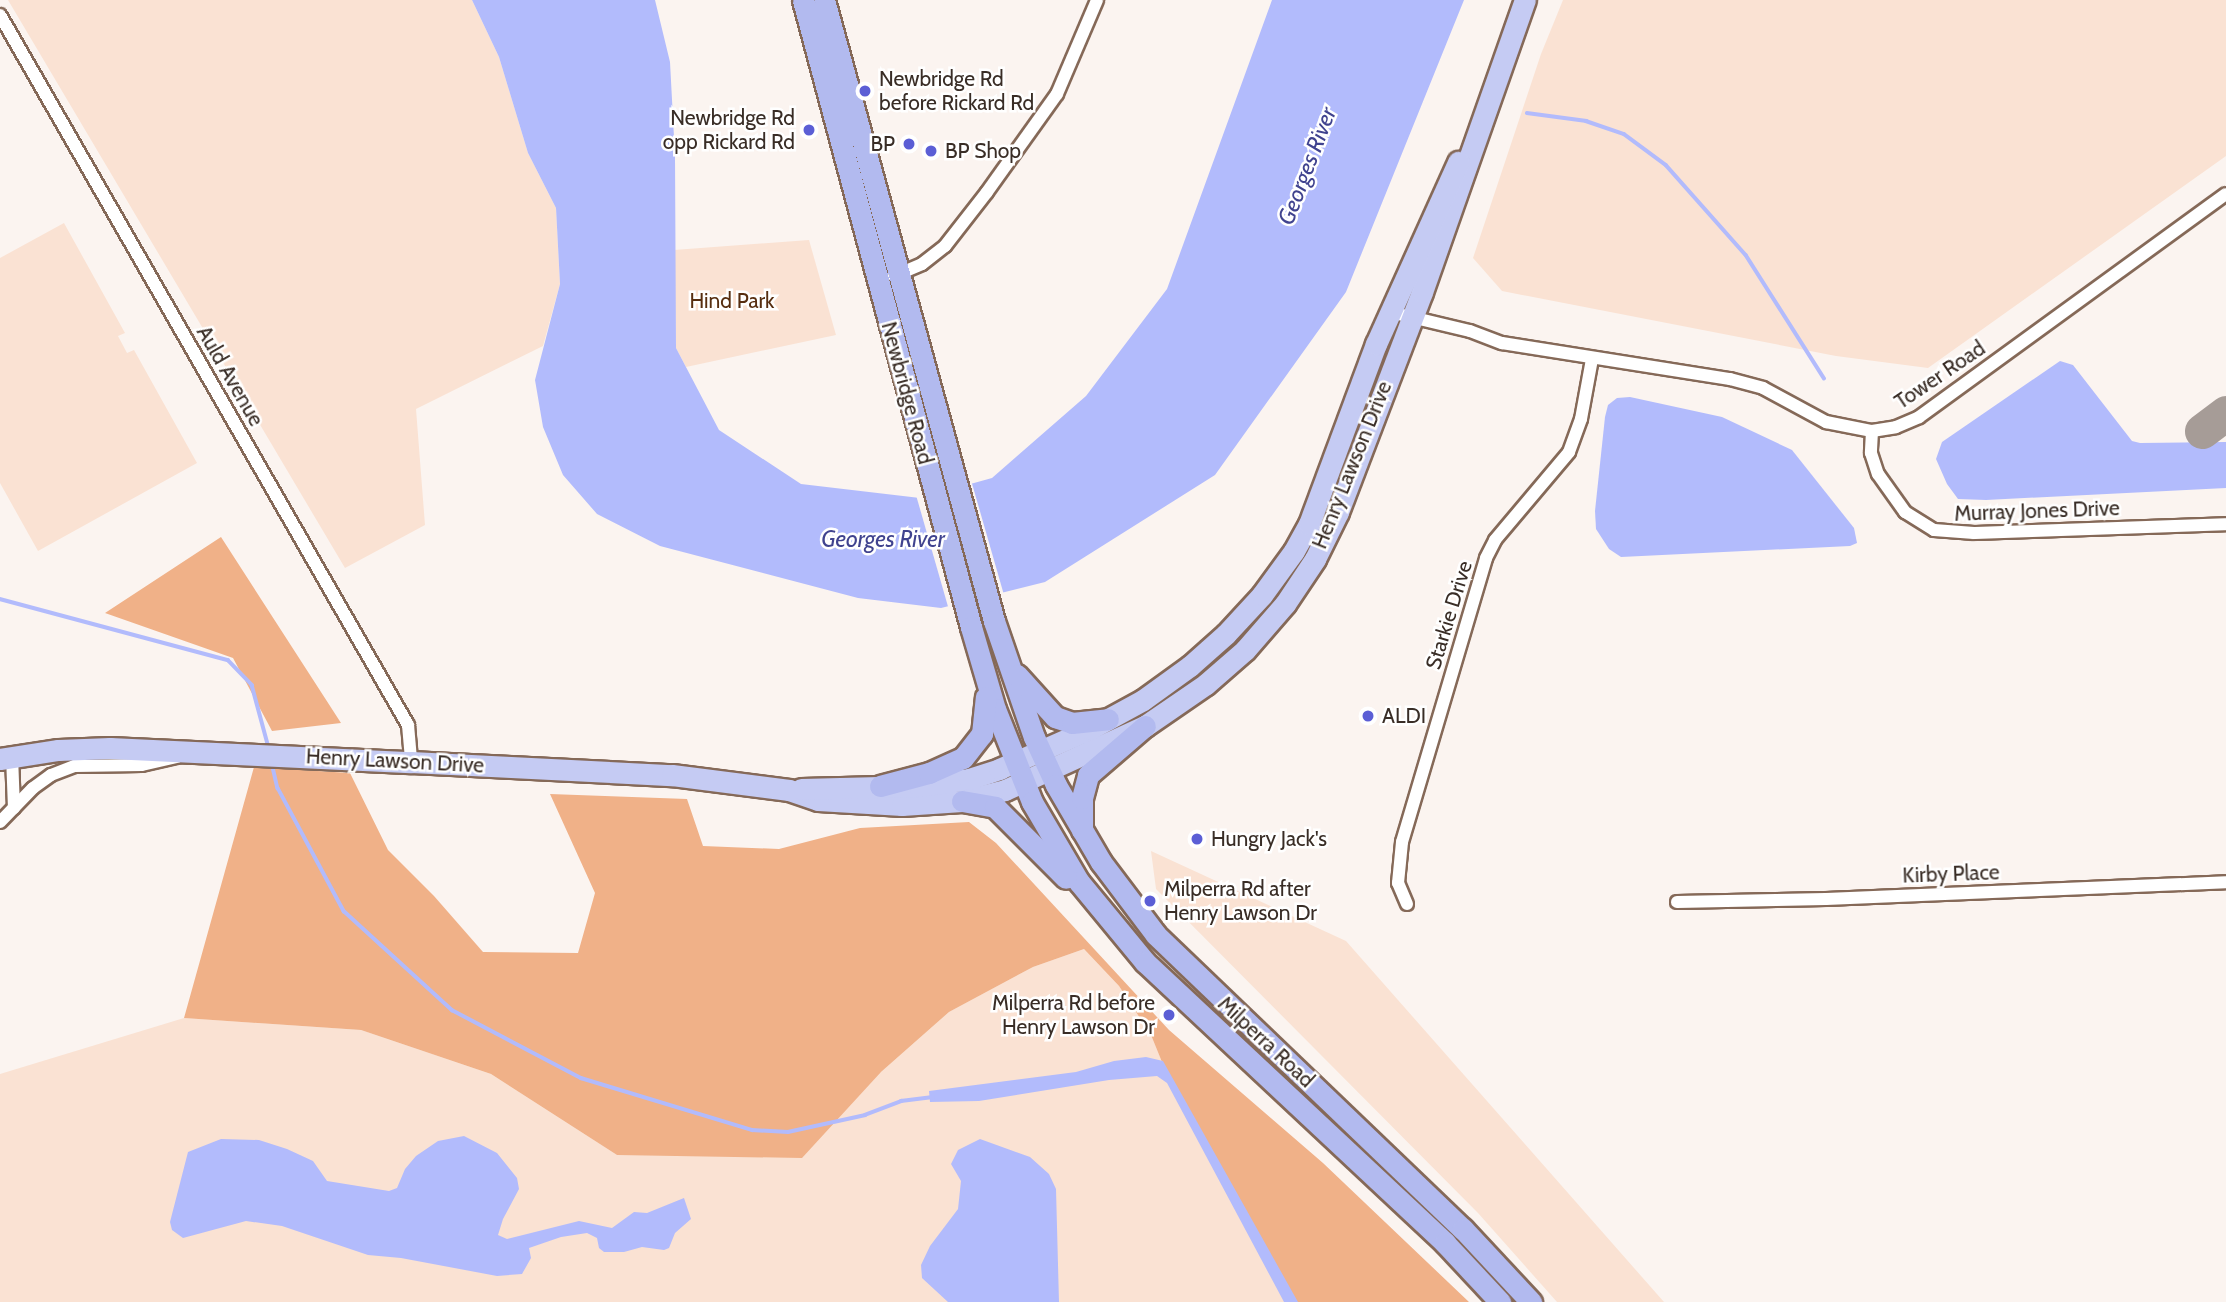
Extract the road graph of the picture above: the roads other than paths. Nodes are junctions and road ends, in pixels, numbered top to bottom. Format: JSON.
{"nodes":[{"id":1,"x":803,"y":0,"type":"edge"},
{"id":2,"x":824,"y":0,"type":"edge"},
{"id":3,"x":1097,"y":0,"type":"edge"},
{"id":4,"x":1525,"y":0,"type":"edge"},
{"id":5,"x":0,"y":15,"type":"edge"},
{"id":6,"x":2226,"y":194,"type":"edge"},
{"id":7,"x":898,"y":273,"type":"junction"},
{"id":8,"x":878,"y":284,"type":"junction"},
{"id":9,"x":1400,"y":315,"type":"junction"},
{"id":10,"x":1592,"y":359,"type":"junction"},
{"id":11,"x":1872,"y":431,"type":"junction"},
{"id":12,"x":2226,"y":524,"type":"edge"},
{"id":13,"x":1010,"y":669,"type":"junction"},
{"id":14,"x":983,"y":671,"type":"junction"},
{"id":15,"x":1108,"y":719,"type":"junction"},
{"id":16,"x":1145,"y":726,"type":"junction"},
{"id":17,"x":203,"y":752,"type":"junction"},
{"id":18,"x":6,"y":758,"type":"edge"},
{"id":19,"x":1044,"y":761,"type":"junction"},
{"id":20,"x":411,"y":762,"type":"junction"},
{"id":21,"x":1019,"y":772,"type":"junction"},
{"id":22,"x":880,"y":786,"type":"junction"},
{"id":23,"x":789,"y":790,"type":"junction"},
{"id":24,"x":962,"y":801,"type":"junction"},
{"id":25,"x":14,"y":808,"type":"junction"},
{"id":26,"x":0,"y":822,"type":"edge"},
{"id":27,"x":1082,"y":832,"type":"junction"},
{"id":28,"x":2226,"y":882,"type":"edge"},
{"id":29,"x":1677,"y":902,"type":"dead end"},
{"id":30,"x":1407,"y":905,"type":"dead end"},
{"id":31,"x":1119,"y":932,"type":"junction"},
{"id":32,"x":1500,"y":1302,"type":"edge"},
{"id":33,"x":1531,"y":1302,"type":"edge"}],
"edges":[{"from":1,"to":8,"type":"highway","name":"Newbridge Road"},
{"from":2,"to":7,"type":"highway","name":"Newbridge Road"},
{"from":3,"to":7,"type":"street"},
{"from":4,"to":9,"type":"main road","name":"Henry Lawson Drive"},
{"from":5,"to":20,"type":"street","name":"Auld Avenue"},
{"from":6,"to":11,"type":"street","name":"Tower Road"},
{"from":7,"to":8,"type":"street"},
{"from":7,"to":13,"type":"highway","name":"Newbridge Road"},
{"from":8,"to":14,"type":"highway","name":"Newbridge Road"},
{"from":9,"to":10,"type":"street","name":"Tower Road"},
{"from":9,"to":15,"type":"main road","name":"Henry Lawson Drive"},
{"from":9,"to":16,"type":"main road","name":"Henry Lawson Drive"},
{"from":10,"to":11,"type":"street","name":"Tower Road"},
{"from":10,"to":30,"type":"street","name":"Starkie Drive"},
{"from":11,"to":12,"type":"street","name":"Murray Jones Drive"},
{"from":13,"to":15,"type":"highway"},
{"from":13,"to":19,"type":"highway","name":"Newbridge Road"},
{"from":14,"to":21,"type":"highway","name":"Newbridge Road"},
{"from":14,"to":22,"type":"highway"},
{"from":15,"to":19,"type":"main road","name":"Henry Lawson Drive"},
{"from":16,"to":19,"type":"main road","name":"Henry Lawson Drive"},
{"from":16,"to":27,"type":"highway"},
{"from":17,"to":18,"type":"main road","name":"Henry Lawson Drive"},
{"from":17,"to":20,"type":"main road","name":"Henry Lawson Drive"},
{"from":17,"to":25,"type":"street"},
{"from":18,"to":25,"type":"street"},
{"from":19,"to":21,"type":"main road","name":"Henry Lawson Drive"},
{"from":19,"to":27,"type":"highway","name":"Milperra Road"},
{"from":20,"to":23,"type":"main road","name":"Henry Lawson Drive"},
{"from":21,"to":22,"type":"main road","name":"Henry Lawson Drive"},
{"from":21,"to":24,"type":"main road","name":"Henry Lawson Drive"},
{"from":21,"to":31,"type":"highway","name":"Milperra Road"},
{"from":22,"to":23,"type":"main road","name":"Henry Lawson Drive"},
{"from":23,"to":24,"type":"main road","name":"Henry Lawson Drive"},
{"from":24,"to":31,"type":"highway"},
{"from":25,"to":26,"type":"street"},
{"from":27,"to":33,"type":"highway","name":"Milperra Road"},
{"from":28,"to":29,"type":"street","name":"Kirby Place"},
{"from":31,"to":32,"type":"highway","name":"Milperra Road"}]}
